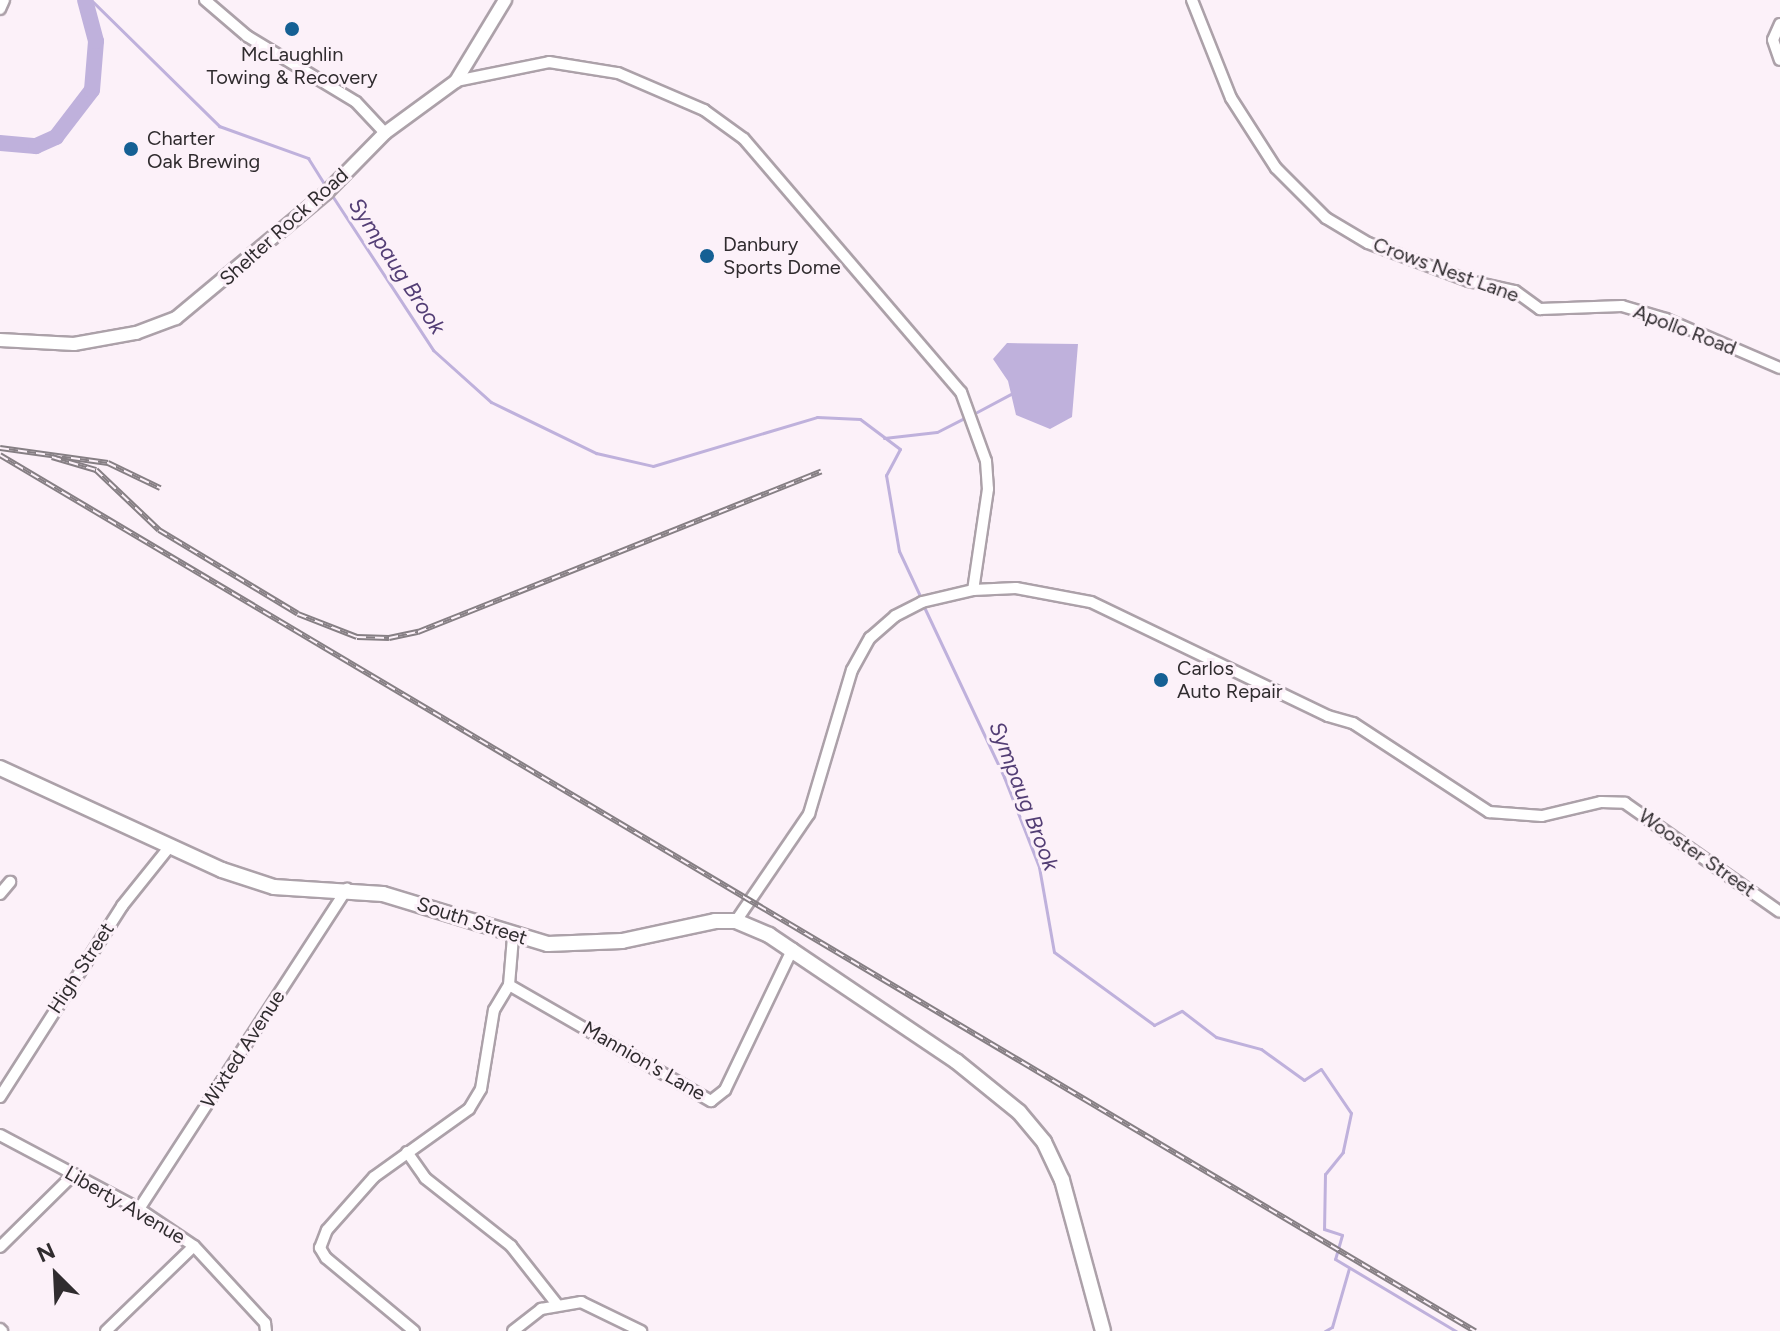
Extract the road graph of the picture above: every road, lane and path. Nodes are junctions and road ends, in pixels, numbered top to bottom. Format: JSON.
{"nodes":[{"id":1,"x":4,"y":0,"type":"edge"},
{"id":2,"x":205,"y":0,"type":"edge"},
{"id":3,"x":505,"y":0,"type":"edge"},
{"id":4,"x":1192,"y":0,"type":"edge"},
{"id":5,"x":0,"y":9,"type":"edge"},
{"id":6,"x":1780,"y":24,"type":"edge"},
{"id":7,"x":1780,"y":60,"type":"edge"},
{"id":8,"x":456,"y":81,"type":"junction"},
{"id":9,"x":385,"y":133,"type":"junction"},
{"id":10,"x":1540,"y":309,"type":"joint"},
{"id":11,"x":0,"y":340,"type":"edge"},
{"id":12,"x":1780,"y":368,"type":"edge"},
{"id":13,"x":973,"y":590,"type":"junction"},
{"id":14,"x":0,"y":768,"type":"edge"},
{"id":15,"x":171,"y":845,"type":"junction"},
{"id":16,"x":10,"y":882,"type":"dead end"},
{"id":17,"x":347,"y":889,"type":"junction"},
{"id":18,"x":0,"y":894,"type":"edge"},
{"id":19,"x":1780,"y":912,"type":"edge"},
{"id":20,"x":736,"y":921,"type":"junction"},
{"id":21,"x":513,"y":937,"type":"junction"},
{"id":22,"x":793,"y":948,"type":"junction"},
{"id":23,"x":509,"y":985,"type":"junction"},
{"id":24,"x":0,"y":1097,"type":"edge"},
{"id":25,"x":0,"y":1135,"type":"edge"},
{"id":26,"x":407,"y":1152,"type":"junction"},
{"id":27,"x":74,"y":1174,"type":"junction"},
{"id":28,"x":139,"y":1209,"type":"junction"},
{"id":29,"x":194,"y":1246,"type":"junction"},
{"id":30,"x":0,"y":1247,"type":"edge"},
{"id":31,"x":556,"y":1303,"type":"junction"},
{"id":32,"x":106,"y":1331,"type":"edge"},
{"id":33,"x":266,"y":1331,"type":"edge"},
{"id":34,"x":414,"y":1331,"type":"edge"},
{"id":35,"x":513,"y":1331,"type":"edge"},
{"id":36,"x":641,"y":1331,"type":"edge"},
{"id":37,"x":1103,"y":1331,"type":"edge"}],
"edges":[{"from":1,"to":5,"type":"street"},
{"from":2,"to":9,"type":"street"},
{"from":3,"to":8,"type":"street","name":"Shelter Rock Road"},
{"from":4,"to":10,"type":"street","name":"Crows Nest Lane"},
{"from":6,"to":7,"type":"street"},
{"from":8,"to":9,"type":"street","name":"Shelter Rock Road"},
{"from":8,"to":13,"type":"street"},
{"from":9,"to":11,"type":"street","name":"Shelter Rock Road"},
{"from":10,"to":12,"type":"street","name":"Apollo Road"},
{"from":13,"to":19,"type":"street","name":"Wooster Street"},
{"from":13,"to":20,"type":"street","name":"Wooster Street"},
{"from":14,"to":15,"type":"main road","name":"South Street"},
{"from":15,"to":17,"type":"main road","name":"South Street"},
{"from":15,"to":24,"type":"street","name":"High Street"},
{"from":16,"to":18,"type":"street"},
{"from":17,"to":21,"type":"main road","name":"South Street"},
{"from":17,"to":28,"type":"street","name":"Wixted Avenue"},
{"from":20,"to":21,"type":"main road","name":"South Street"},
{"from":20,"to":22,"type":"main road"},
{"from":21,"to":23,"type":"street"},
{"from":22,"to":23,"type":"street","name":"Mannion's Lane"},
{"from":22,"to":37,"type":"main road"},
{"from":23,"to":26,"type":"street"},
{"from":25,"to":27,"type":"street","name":"Liberty Avenue"},
{"from":26,"to":31,"type":"street"},
{"from":26,"to":34,"type":"street"},
{"from":27,"to":28,"type":"street","name":"Liberty Avenue"},
{"from":27,"to":30,"type":"street"},
{"from":28,"to":29,"type":"street","name":"Liberty Avenue"},
{"from":29,"to":32,"type":"street"},
{"from":29,"to":33,"type":"street","name":"Liberty Avenue"},
{"from":31,"to":35,"type":"street"},
{"from":31,"to":36,"type":"street"}]}
